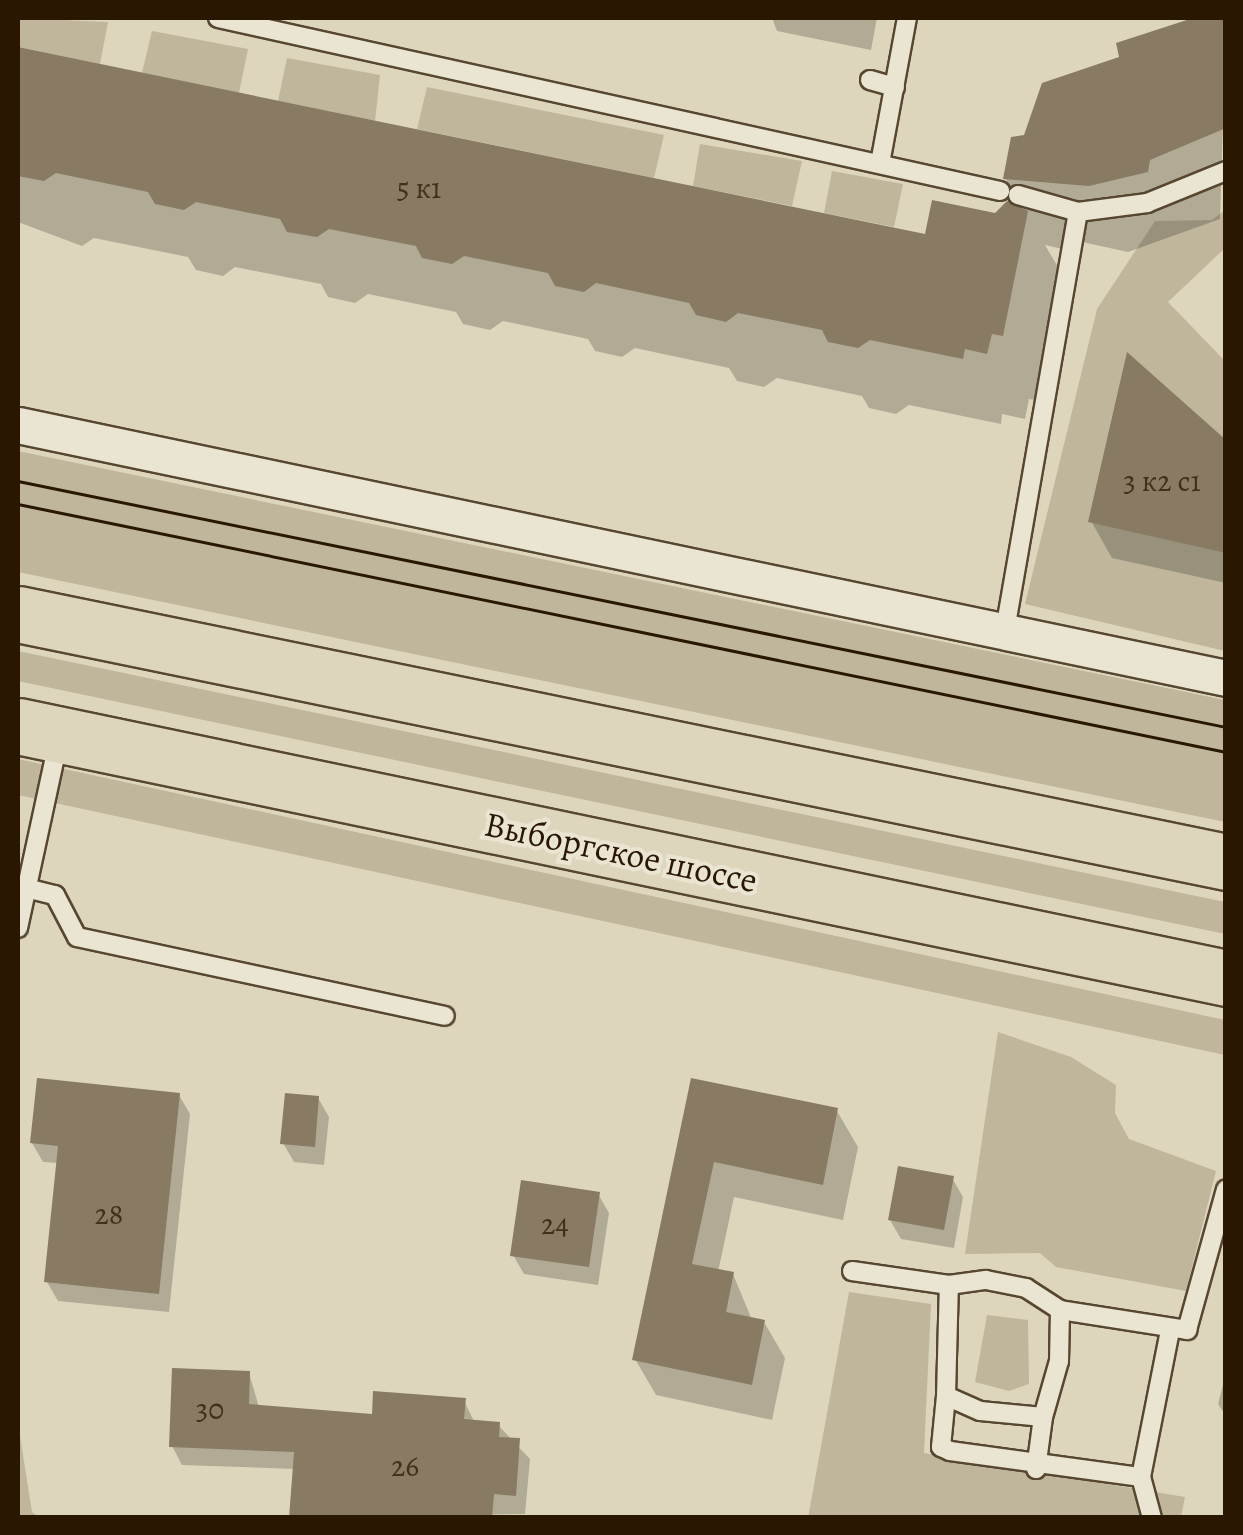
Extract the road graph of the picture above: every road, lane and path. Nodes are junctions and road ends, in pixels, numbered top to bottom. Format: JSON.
{"nodes":[{"id":1,"x":218,"y":18,"type":"edge"},
{"id":2,"x":907,"y":18,"type":"edge"},
{"id":3,"x":870,"y":80,"type":"dead end"},
{"id":4,"x":895,"y":86,"type":"junction"},
{"id":5,"x":882,"y":158,"type":"junction"},
{"id":6,"x":1226,"y":171,"type":"edge"},
{"id":7,"x":1078,"y":212,"type":"junction"},
{"id":8,"x":18,"y":425,"type":"edge"},
{"id":9,"x":18,"y":614,"type":"edge"},
{"id":10,"x":1006,"y":630,"type":"junction"},
{"id":11,"x":1226,"y":678,"type":"edge"},
{"id":12,"x":39,"y":730,"type":"edge"},
{"id":13,"x":1226,"y":862,"type":"edge"},
{"id":14,"x":26,"y":888,"type":"junction"},
{"id":15,"x":18,"y":928,"type":"edge"},
{"id":16,"x":1226,"y":978,"type":"edge"},
{"id":17,"x":445,"y":1016,"type":"dead end"},
{"id":18,"x":1226,"y":1189,"type":"edge"},
{"id":19,"x":852,"y":1271,"type":"dead end"},
{"id":20,"x":950,"y":1285,"type":"junction"},
{"id":21,"x":1060,"y":1310,"type":"junction"},
{"id":22,"x":1170,"y":1330,"type":"junction"},
{"id":23,"x":946,"y":1396,"type":"junction"},
{"id":24,"x":1043,"y":1417,"type":"junction"},
{"id":25,"x":1036,"y":1468,"type":"junction"},
{"id":26,"x":1141,"y":1477,"type":"junction"},
{"id":27,"x":1152,"y":1518,"type":"edge"}],
"edges":[{"from":1,"to":5,"type":"lane"},
{"from":2,"to":4,"type":"lane"},
{"from":3,"to":4,"type":"lane"},
{"from":4,"to":5,"type":"lane"},
{"from":5,"to":7,"type":"lane"},
{"from":6,"to":7,"type":"lane"},
{"from":7,"to":10,"type":"lane"},
{"from":8,"to":10,"type":"street"},
{"from":9,"to":13,"type":"main road"},
{"from":10,"to":11,"type":"street"},
{"from":12,"to":14,"type":"lane"},
{"from":12,"to":16,"type":"main road","name":"Выборгское шоссе"},
{"from":14,"to":15,"type":"lane"},
{"from":14,"to":17,"type":"lane"},
{"from":18,"to":22,"type":"lane"},
{"from":19,"to":20,"type":"lane"},
{"from":20,"to":21,"type":"lane"},
{"from":20,"to":23,"type":"lane"},
{"from":21,"to":22,"type":"lane"},
{"from":21,"to":24,"type":"lane"},
{"from":22,"to":26,"type":"lane"},
{"from":23,"to":24,"type":"lane"},
{"from":23,"to":25,"type":"lane"},
{"from":24,"to":25,"type":"lane"},
{"from":25,"to":26,"type":"lane"},
{"from":26,"to":27,"type":"lane"}]}
